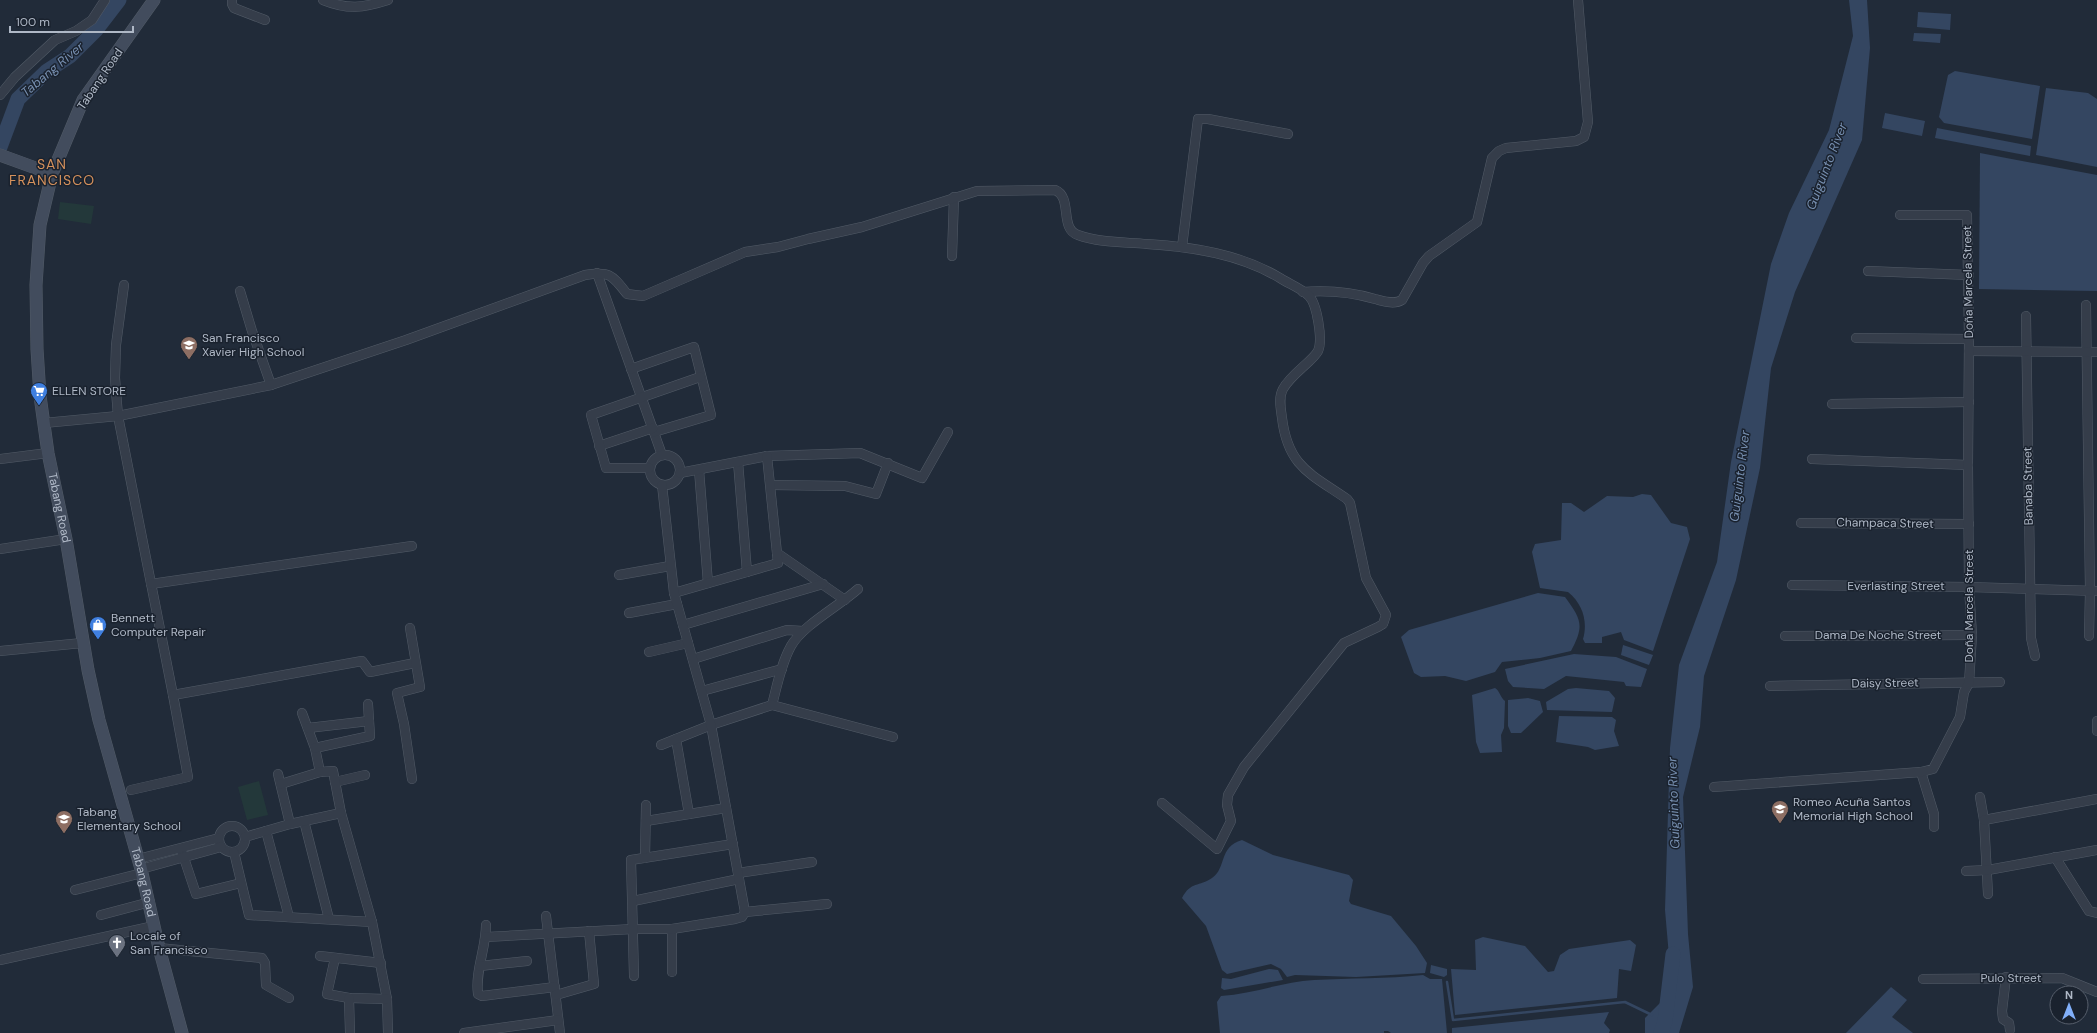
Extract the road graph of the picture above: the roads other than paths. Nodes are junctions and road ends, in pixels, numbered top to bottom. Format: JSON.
{"nodes":[{"id":1,"x":105,"y":0,"type":"edge"},
{"id":2,"x":154,"y":0,"type":"edge"},
{"id":3,"x":232,"y":0,"type":"edge"},
{"id":4,"x":323,"y":0,"type":"edge"},
{"id":5,"x":388,"y":0,"type":"edge"},
{"id":6,"x":1578,"y":0,"type":"edge"},
{"id":7,"x":265,"y":20,"type":"dead end"},
{"id":8,"x":0,"y":95,"type":"edge"},
{"id":9,"x":1288,"y":134,"type":"dead end"},
{"id":10,"x":5,"y":156,"type":"edge"},
{"id":11,"x":52,"y":174,"type":"junction"},
{"id":12,"x":954,"y":197,"type":"junction"},
{"id":13,"x":1900,"y":214,"type":"dead end"},
{"id":14,"x":1182,"y":246,"type":"junction"},
{"id":15,"x":952,"y":256,"type":"dead end"},
{"id":16,"x":1868,"y":271,"type":"dead end"},
{"id":17,"x":597,"y":273,"type":"junction"},
{"id":18,"x":1969,"y":275,"type":"junction"},
{"id":19,"x":124,"y":284,"type":"dead end"},
{"id":20,"x":240,"y":291,"type":"dead end"},
{"id":21,"x":1303,"y":292,"type":"junction"},
{"id":22,"x":2086,"y":305,"type":"dead end"},
{"id":23,"x":2026,"y":316,"type":"dead end"},
{"id":24,"x":1856,"y":338,"type":"dead end"},
{"id":25,"x":1969,"y":339,"type":"junction"},
{"id":26,"x":1969,"y":351,"type":"junction"},
{"id":27,"x":2087,"y":352,"type":"junction"},
{"id":28,"x":2097,"y":352,"type":"edge"},
{"id":29,"x":2025,"y":353,"type":"junction"},
{"id":30,"x":632,"y":369,"type":"junction"},
{"id":31,"x":700,"y":377,"type":"junction"},
{"id":32,"x":271,"y":385,"type":"junction"},
{"id":33,"x":642,"y":398,"type":"junction"},
{"id":34,"x":1969,"y":402,"type":"junction"},
{"id":35,"x":1832,"y":404,"type":"dead end"},
{"id":36,"x":118,"y":416,"type":"junction"},
{"id":37,"x":44,"y":423,"type":"junction"},
{"id":38,"x":653,"y":430,"type":"junction"},
{"id":39,"x":948,"y":432,"type":"dead end"},
{"id":40,"x":599,"y":446,"type":"junction"},
{"id":41,"x":48,"y":453,"type":"junction"},
{"id":42,"x":662,"y":455,"type":"junction"},
{"id":43,"x":767,"y":456,"type":"junction"},
{"id":44,"x":0,"y":459,"type":"edge"},
{"id":45,"x":1812,"y":459,"type":"dead end"},
{"id":46,"x":738,"y":462,"type":"junction"},
{"id":47,"x":888,"y":463,"type":"junction"},
{"id":48,"x":1968,"y":464,"type":"junction"},
{"id":49,"x":649,"y":468,"type":"junction"},
{"id":50,"x":699,"y":470,"type":"junction"},
{"id":51,"x":680,"y":473,"type":"junction"},
{"id":52,"x":662,"y":485,"type":"junction"},
{"id":53,"x":771,"y":485,"type":"junction"},
{"id":54,"x":1801,"y":523,"type":"dead end"},
{"id":55,"x":1969,"y":524,"type":"junction"},
{"id":56,"x":66,"y":539,"type":"junction"},
{"id":57,"x":412,"y":546,"type":"dead end"},
{"id":58,"x":0,"y":549,"type":"edge"},
{"id":59,"x":777,"y":554,"type":"junction"},
{"id":60,"x":670,"y":566,"type":"junction"},
{"id":61,"x":747,"y":572,"type":"junction"},
{"id":62,"x":619,"y":575,"type":"dead end"},
{"id":63,"x":708,"y":583,"type":"junction"},
{"id":64,"x":151,"y":584,"type":"junction"},
{"id":65,"x":823,"y":584,"type":"junction"},
{"id":66,"x":1792,"y":585,"type":"dead end"},
{"id":67,"x":1969,"y":587,"type":"junction"},
{"id":68,"x":858,"y":589,"type":"dead end"},
{"id":69,"x":2031,"y":589,"type":"junction"},
{"id":70,"x":2094,"y":591,"type":"edge"},
{"id":71,"x":674,"y":593,"type":"junction"},
{"id":72,"x":845,"y":600,"type":"junction"},
{"id":73,"x":677,"y":604,"type":"junction"},
{"id":74,"x":630,"y":613,"type":"dead end"},
{"id":75,"x":683,"y":625,"type":"junction"},
{"id":76,"x":410,"y":628,"type":"dead end"},
{"id":77,"x":803,"y":632,"type":"junction"},
{"id":78,"x":1972,"y":635,"type":"junction"},
{"id":79,"x":1785,"y":636,"type":"dead end"},
{"id":80,"x":2089,"y":636,"type":"dead end"},
{"id":81,"x":82,"y":643,"type":"junction"},
{"id":82,"x":688,"y":643,"type":"junction"},
{"id":83,"x":0,"y":651,"type":"edge"},
{"id":84,"x":649,"y":652,"type":"dead end"},
{"id":85,"x":2035,"y":656,"type":"dead end"},
{"id":86,"x":693,"y":659,"type":"junction"},
{"id":87,"x":415,"y":663,"type":"junction"},
{"id":88,"x":782,"y":669,"type":"junction"},
{"id":89,"x":2000,"y":682,"type":"dead end"},
{"id":90,"x":1969,"y":683,"type":"junction"},
{"id":91,"x":1770,"y":686,"type":"dead end"},
{"id":92,"x":702,"y":691,"type":"junction"},
{"id":93,"x":173,"y":695,"type":"junction"},
{"id":94,"x":368,"y":704,"type":"dead end"},
{"id":95,"x":772,"y":705,"type":"junction"},
{"id":96,"x":302,"y":713,"type":"dead end"},
{"id":97,"x":369,"y":721,"type":"junction"},
{"id":98,"x":2097,"y":722,"type":"edge"},
{"id":99,"x":711,"y":725,"type":"junction"},
{"id":100,"x":308,"y":728,"type":"junction"},
{"id":101,"x":2097,"y":731,"type":"edge"},
{"id":102,"x":893,"y":737,"type":"dead end"},
{"id":103,"x":676,"y":739,"type":"junction"},
{"id":104,"x":661,"y":745,"type":"dead end"},
{"id":105,"x":315,"y":748,"type":"junction"},
{"id":106,"x":320,"y":772,"type":"junction"},
{"id":107,"x":1921,"y":772,"type":"junction"},
{"id":108,"x":278,"y":774,"type":"dead end"},
{"id":109,"x":365,"y":775,"type":"dead end"},
{"id":110,"x":412,"y":778,"type":"dead end"},
{"id":111,"x":335,"y":782,"type":"junction"},
{"id":112,"x":281,"y":784,"type":"junction"},
{"id":113,"x":1714,"y":788,"type":"dead end"},
{"id":114,"x":132,"y":790,"type":"dead end"},
{"id":115,"x":1980,"y":797,"type":"dead end"},
{"id":116,"x":2096,"y":801,"type":"edge"},
{"id":117,"x":1162,"y":803,"type":"dead end"},
{"id":118,"x":646,"y":806,"type":"dead end"},
{"id":119,"x":726,"y":808,"type":"junction"},
{"id":120,"x":341,"y":813,"type":"junction"},
{"id":121,"x":689,"y":814,"type":"junction"},
{"id":122,"x":1984,"y":820,"type":"junction"},
{"id":123,"x":304,"y":821,"type":"junction"},
{"id":124,"x":646,"y":821,"type":"junction"},
{"id":125,"x":290,"y":824,"type":"junction"},
{"id":126,"x":1934,"y":827,"type":"dead end"},
{"id":127,"x":266,"y":831,"type":"junction"},
{"id":128,"x":245,"y":837,"type":"junction"},
{"id":129,"x":220,"y":842,"type":"junction"},
{"id":130,"x":733,"y":844,"type":"junction"},
{"id":131,"x":2097,"y":850,"type":"edge"},
{"id":132,"x":234,"y":852,"type":"junction"},
{"id":133,"x":183,"y":853,"type":"junction"},
{"id":134,"x":2055,"y":857,"type":"junction"},
{"id":135,"x":646,"y":858,"type":"junction"},
{"id":136,"x":812,"y":862,"type":"dead end"},
{"id":137,"x":140,"y":867,"type":"junction"},
{"id":138,"x":1988,"y":870,"type":"junction"},
{"id":139,"x":1966,"y":871,"type":"dead end"},
{"id":140,"x":739,"y":876,"type":"junction"},
{"id":141,"x":241,"y":882,"type":"junction"},
{"id":142,"x":75,"y":890,"type":"dead end"},
{"id":143,"x":1988,"y":894,"type":"dead end"},
{"id":144,"x":633,"y":901,"type":"junction"},
{"id":145,"x":150,"y":902,"type":"junction"},
{"id":146,"x":827,"y":904,"type":"dead end"},
{"id":147,"x":745,"y":912,"type":"junction"},
{"id":148,"x":2097,"y":913,"type":"edge"},
{"id":149,"x":101,"y":915,"type":"dead end"},
{"id":150,"x":546,"y":916,"type":"dead end"},
{"id":151,"x":289,"y":917,"type":"junction"},
{"id":152,"x":329,"y":919,"type":"junction"},
{"id":153,"x":372,"y":922,"type":"junction"},
{"id":154,"x":486,"y":925,"type":"dead end"},
{"id":155,"x":154,"y":926,"type":"junction"},
{"id":156,"x":633,"y":929,"type":"junction"},
{"id":157,"x":672,"y":930,"type":"junction"},
{"id":158,"x":589,"y":931,"type":"junction"},
{"id":159,"x":548,"y":934,"type":"junction"},
{"id":160,"x":486,"y":937,"type":"junction"},
{"id":161,"x":159,"y":948,"type":"junction"},
{"id":162,"x":320,"y":956,"type":"dead end"},
{"id":163,"x":336,"y":958,"type":"junction"},
{"id":164,"x":0,"y":960,"type":"edge"},
{"id":165,"x":527,"y":962,"type":"dead end"},
{"id":166,"x":381,"y":963,"type":"junction"},
{"id":167,"x":480,"y":966,"type":"junction"},
{"id":168,"x":672,"y":972,"type":"dead end"},
{"id":169,"x":634,"y":976,"type":"dead end"},
{"id":170,"x":2006,"y":978,"type":"junction"},
{"id":171,"x":1923,"y":979,"type":"dead end"},
{"id":172,"x":555,"y":991,"type":"junction"},
{"id":173,"x":2097,"y":992,"type":"edge"},
{"id":174,"x":289,"y":998,"type":"dead end"},
{"id":175,"x":349,"y":998,"type":"junction"},
{"id":176,"x":387,"y":998,"type":"junction"},
{"id":177,"x":558,"y":1020,"type":"junction"},
{"id":178,"x":2010,"y":1030,"type":"dead end"},
{"id":179,"x":182,"y":1033,"type":"edge"},
{"id":180,"x":350,"y":1033,"type":"edge"},
{"id":181,"x":388,"y":1033,"type":"edge"},
{"id":182,"x":464,"y":1033,"type":"edge"},
{"id":183,"x":560,"y":1033,"type":"edge"}],
"edges":[{"from":1,"to":8,"type":"street"},
{"from":2,"to":11,"type":"main road","name":"Tabang Road"},
{"from":3,"to":7,"type":"street"},
{"from":4,"to":5,"type":"street"},
{"from":6,"to":21,"type":"street"},
{"from":9,"to":14,"type":"street"},
{"from":10,"to":11,"type":"main road"},
{"from":11,"to":37,"type":"main road","name":"Tabang Road"},
{"from":12,"to":14,"type":"street"},
{"from":12,"to":15,"type":"street"},
{"from":12,"to":17,"type":"street"},
{"from":13,"to":18,"type":"street","name":"Doña Marcela Street"},
{"from":14,"to":21,"type":"street"},
{"from":16,"to":18,"type":"street"},
{"from":17,"to":30,"type":"street"},
{"from":17,"to":32,"type":"street"},
{"from":18,"to":25,"type":"street","name":"Doña Marcela Street"},
{"from":19,"to":36,"type":"street"},
{"from":20,"to":32,"type":"street"},
{"from":21,"to":117,"type":"street"},
{"from":22,"to":27,"type":"street"},
{"from":23,"to":29,"type":"street","name":"Banaba Street"},
{"from":24,"to":25,"type":"street"},
{"from":25,"to":26,"type":"street","name":"Doña Marcela Street"},
{"from":26,"to":29,"type":"street"},
{"from":26,"to":34,"type":"street","name":"Doña Marcela Street"},
{"from":27,"to":28,"type":"street"},
{"from":27,"to":29,"type":"street"},
{"from":27,"to":70,"type":"street"},
{"from":29,"to":69,"type":"street","name":"Banaba Street"},
{"from":30,"to":31,"type":"street"},
{"from":30,"to":33,"type":"street"},
{"from":31,"to":33,"type":"street"},
{"from":31,"to":38,"type":"street"},
{"from":32,"to":36,"type":"street"},
{"from":33,"to":38,"type":"street"},
{"from":33,"to":40,"type":"street"},
{"from":34,"to":35,"type":"street"},
{"from":34,"to":48,"type":"street","name":"Doña Marcela Street"},
{"from":36,"to":37,"type":"street"},
{"from":36,"to":64,"type":"street"},
{"from":37,"to":41,"type":"main road","name":"Tabang Road"},
{"from":38,"to":40,"type":"street"},
{"from":38,"to":42,"type":"street"},
{"from":39,"to":47,"type":"street"},
{"from":40,"to":49,"type":"street"},
{"from":41,"to":44,"type":"street"},
{"from":41,"to":56,"type":"main road","name":"Tabang Road"},
{"from":42,"to":49,"type":"street"},
{"from":42,"to":51,"type":"street"},
{"from":43,"to":46,"type":"street"},
{"from":43,"to":47,"type":"street"},
{"from":43,"to":53,"type":"street"},
{"from":45,"to":48,"type":"street"},
{"from":46,"to":50,"type":"street"},
{"from":46,"to":61,"type":"street"},
{"from":47,"to":53,"type":"street"},
{"from":48,"to":55,"type":"street","name":"Doña Marcela Street"},
{"from":49,"to":52,"type":"street"},
{"from":50,"to":51,"type":"street"},
{"from":50,"to":63,"type":"street"},
{"from":51,"to":52,"type":"street"},
{"from":52,"to":60,"type":"street"},
{"from":53,"to":59,"type":"street"},
{"from":54,"to":55,"type":"street","name":"Champaca Street"},
{"from":55,"to":67,"type":"street","name":"Doña Marcela Street"},
{"from":56,"to":58,"type":"street"},
{"from":56,"to":81,"type":"main road","name":"Tabang Road"},
{"from":57,"to":64,"type":"street"},
{"from":59,"to":61,"type":"street"},
{"from":59,"to":65,"type":"street"},
{"from":60,"to":62,"type":"street"},
{"from":60,"to":71,"type":"street"},
{"from":61,"to":63,"type":"street"},
{"from":63,"to":71,"type":"street"},
{"from":64,"to":93,"type":"street"},
{"from":65,"to":72,"type":"street"},
{"from":65,"to":75,"type":"street"},
{"from":66,"to":67,"type":"street","name":"Everlasting Street"},
{"from":67,"to":69,"type":"street","name":"Everlasting Street"},
{"from":67,"to":78,"type":"street","name":"Doña Marcela Street"},
{"from":68,"to":72,"type":"street"},
{"from":69,"to":70,"type":"street","name":"Everlasting Street"},
{"from":69,"to":85,"type":"street","name":"Banaba Street"},
{"from":70,"to":80,"type":"street"},
{"from":71,"to":73,"type":"street"},
{"from":72,"to":77,"type":"street"},
{"from":73,"to":74,"type":"street"},
{"from":73,"to":75,"type":"street"},
{"from":75,"to":82,"type":"street"},
{"from":76,"to":87,"type":"street"},
{"from":77,"to":86,"type":"street"},
{"from":77,"to":88,"type":"street"},
{"from":78,"to":79,"type":"street","name":"Dama De Noche Street"},
{"from":78,"to":90,"type":"street","name":"Doña Marcela Street"},
{"from":81,"to":83,"type":"street"},
{"from":81,"to":137,"type":"main road","name":"Tabang Road"},
{"from":82,"to":84,"type":"street"},
{"from":82,"to":86,"type":"street"},
{"from":86,"to":92,"type":"street"},
{"from":87,"to":93,"type":"street"},
{"from":87,"to":110,"type":"street"},
{"from":88,"to":92,"type":"street"},
{"from":88,"to":95,"type":"street"},
{"from":89,"to":90,"type":"street","name":"Daisy Street"},
{"from":90,"to":91,"type":"street","name":"Daisy Street"},
{"from":90,"to":107,"type":"street","name":"Doña Marcela Street"},
{"from":92,"to":99,"type":"street"},
{"from":93,"to":114,"type":"street"},
{"from":94,"to":97,"type":"street"},
{"from":95,"to":99,"type":"street"},
{"from":95,"to":102,"type":"street"},
{"from":96,"to":100,"type":"street"},
{"from":97,"to":100,"type":"street"},
{"from":97,"to":105,"type":"street"},
{"from":98,"to":101,"type":"street"},
{"from":99,"to":103,"type":"street"},
{"from":99,"to":119,"type":"street"},
{"from":100,"to":105,"type":"street"},
{"from":103,"to":104,"type":"street"},
{"from":103,"to":121,"type":"street"},
{"from":105,"to":106,"type":"street"},
{"from":106,"to":111,"type":"street"},
{"from":106,"to":112,"type":"street"},
{"from":107,"to":113,"type":"street","name":"Doña Marcela Street"},
{"from":107,"to":126,"type":"street"},
{"from":108,"to":112,"type":"street"},
{"from":109,"to":111,"type":"street"},
{"from":111,"to":120,"type":"street"},
{"from":112,"to":125,"type":"street"},
{"from":115,"to":122,"type":"street"},
{"from":116,"to":122,"type":"street"},
{"from":118,"to":124,"type":"street"},
{"from":119,"to":121,"type":"street"},
{"from":119,"to":130,"type":"street"},
{"from":120,"to":123,"type":"street"},
{"from":120,"to":153,"type":"street"},
{"from":121,"to":124,"type":"street"},
{"from":122,"to":138,"type":"street"},
{"from":123,"to":125,"type":"street"},
{"from":123,"to":152,"type":"street"},
{"from":124,"to":135,"type":"street"},
{"from":125,"to":127,"type":"street"},
{"from":127,"to":128,"type":"street"},
{"from":127,"to":151,"type":"street"},
{"from":128,"to":129,"type":"street"},
{"from":128,"to":132,"type":"street"},
{"from":129,"to":132,"type":"street"},
{"from":129,"to":133,"type":"street"},
{"from":130,"to":135,"type":"street"},
{"from":130,"to":140,"type":"street"},
{"from":131,"to":134,"type":"street"},
{"from":132,"to":141,"type":"street"},
{"from":133,"to":137,"type":"street"},
{"from":133,"to":141,"type":"street"},
{"from":134,"to":138,"type":"street"},
{"from":134,"to":148,"type":"street"},
{"from":135,"to":144,"type":"street"},
{"from":136,"to":140,"type":"street"},
{"from":137,"to":142,"type":"street"},
{"from":137,"to":145,"type":"main road","name":"Tabang Road"},
{"from":138,"to":139,"type":"street"},
{"from":138,"to":143,"type":"street"},
{"from":140,"to":144,"type":"street"},
{"from":140,"to":147,"type":"street"},
{"from":141,"to":151,"type":"street"},
{"from":144,"to":156,"type":"street"},
{"from":145,"to":149,"type":"street"},
{"from":145,"to":155,"type":"main road","name":"Tabang Road"},
{"from":146,"to":147,"type":"street"},
{"from":147,"to":157,"type":"street"},
{"from":150,"to":159,"type":"street"},
{"from":151,"to":152,"type":"street"},
{"from":152,"to":153,"type":"street"},
{"from":153,"to":166,"type":"street"},
{"from":154,"to":160,"type":"street"},
{"from":155,"to":161,"type":"main road","name":"Tabang Road"},
{"from":155,"to":164,"type":"street"},
{"from":156,"to":157,"type":"street"},
{"from":156,"to":158,"type":"street"},
{"from":156,"to":169,"type":"street"},
{"from":157,"to":168,"type":"street"},
{"from":158,"to":159,"type":"street"},
{"from":158,"to":172,"type":"street"},
{"from":159,"to":160,"type":"street"},
{"from":159,"to":172,"type":"street"},
{"from":160,"to":167,"type":"street"},
{"from":161,"to":174,"type":"street"},
{"from":161,"to":179,"type":"main road","name":"Tabang Road"},
{"from":162,"to":163,"type":"street"},
{"from":163,"to":166,"type":"street"},
{"from":163,"to":175,"type":"street"},
{"from":165,"to":167,"type":"street"},
{"from":166,"to":176,"type":"street"},
{"from":167,"to":172,"type":"street"},
{"from":170,"to":171,"type":"street","name":"Pulo Street"},
{"from":170,"to":173,"type":"street","name":"Pulo Street"},
{"from":170,"to":178,"type":"street"},
{"from":172,"to":177,"type":"street"},
{"from":175,"to":176,"type":"street"},
{"from":175,"to":180,"type":"street"},
{"from":176,"to":181,"type":"street"},
{"from":177,"to":182,"type":"street"},
{"from":177,"to":183,"type":"street"}]}
